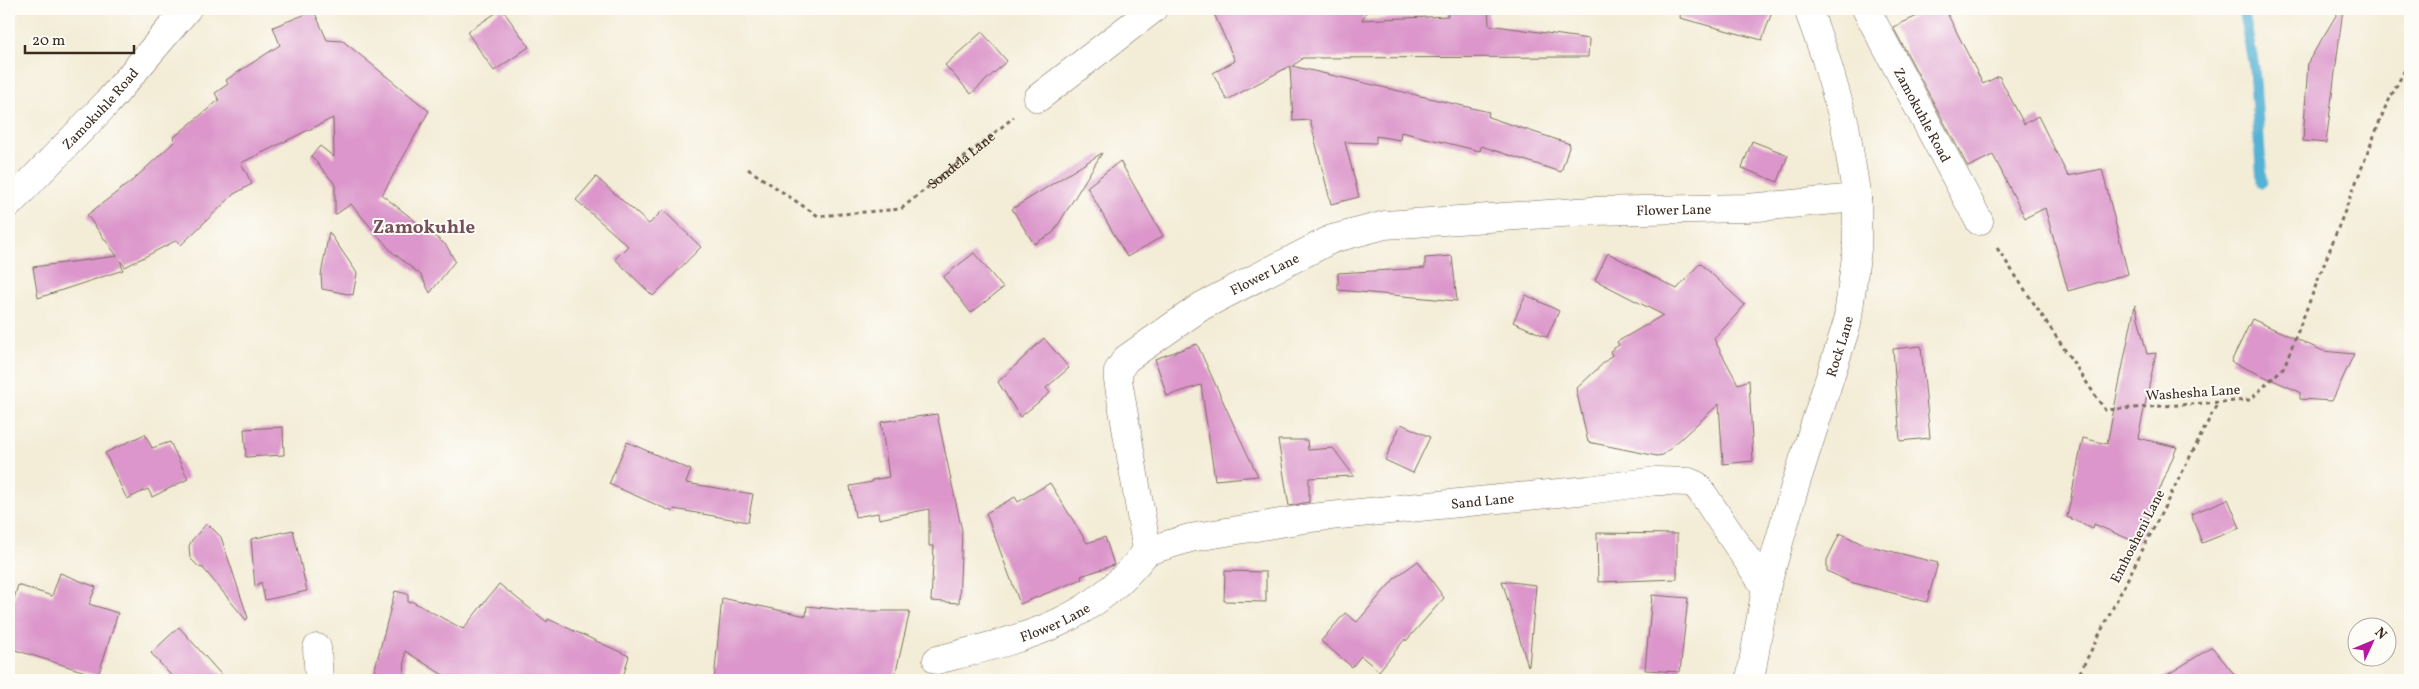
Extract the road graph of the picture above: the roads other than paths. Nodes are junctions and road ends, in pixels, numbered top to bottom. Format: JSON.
{"nodes":[{"id":1,"x":187,"y":9,"type":"edge"},
{"id":2,"x":1153,"y":9,"type":"edge"},
{"id":3,"x":1808,"y":9,"type":"edge"},
{"id":4,"x":1866,"y":9,"type":"edge"},
{"id":5,"x":1038,"y":98,"type":"road end"},
{"id":6,"x":1857,"y":198,"type":"junction"},
{"id":7,"x":9,"y":204,"type":"edge"},
{"id":8,"x":1979,"y":221,"type":"road end"},
{"id":9,"x":1147,"y":551,"type":"junction"},
{"id":10,"x":1766,"y":588,"type":"junction"},
{"id":11,"x":317,"y":648,"type":"dead end"},
{"id":12,"x":937,"y":660,"type":"dead end"},
{"id":13,"x":319,"y":680,"type":"edge"},
{"id":14,"x":1750,"y":680,"type":"edge"}],
"edges":[{"from":1,"to":7,"type":"street","name":"Zamokuhle Road"},
{"from":2,"to":5,"type":"street"},
{"from":3,"to":6,"type":"street","name":"Rock Lane"},
{"from":4,"to":8,"type":"street","name":"Zamokuhle Road"},
{"from":6,"to":9,"type":"street","name":"Flower Lane"},
{"from":6,"to":10,"type":"street","name":"Rock Lane"},
{"from":9,"to":10,"type":"street","name":"Sand Lane"},
{"from":9,"to":12,"type":"street","name":"Flower Lane"},
{"from":10,"to":14,"type":"street","name":"Rock Lane"},
{"from":11,"to":13,"type":"street"}]}
